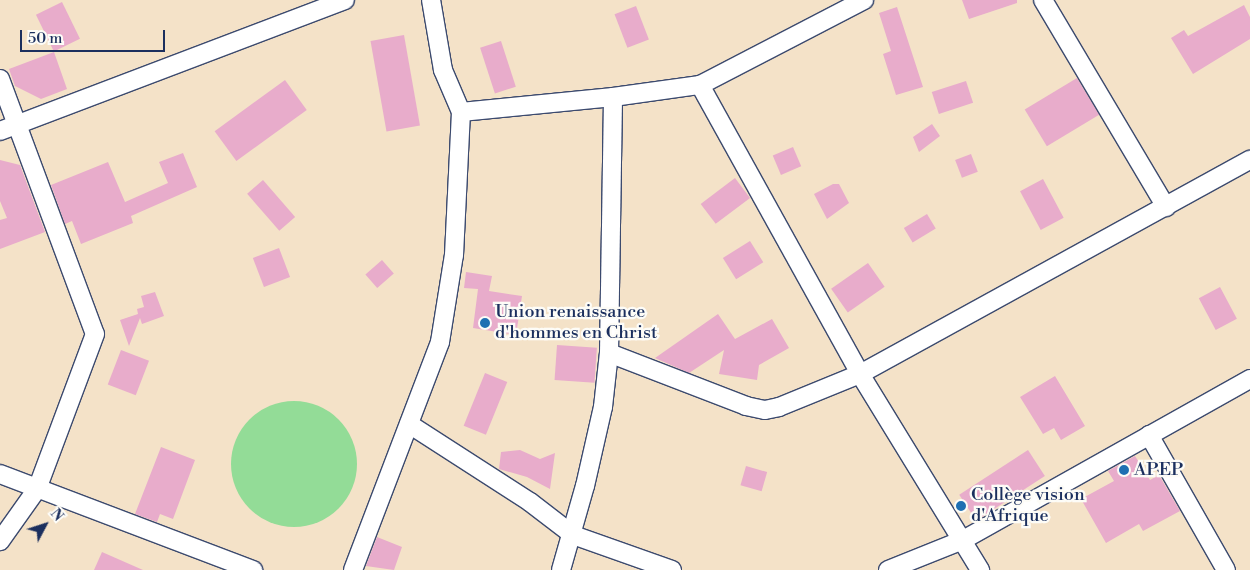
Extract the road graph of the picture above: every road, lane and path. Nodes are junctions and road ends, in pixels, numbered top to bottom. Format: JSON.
{"nodes":[{"id":1,"x":345,"y":0,"type":"edge"},
{"id":2,"x":431,"y":0,"type":"edge"},
{"id":3,"x":864,"y":0,"type":"edge"},
{"id":4,"x":1044,"y":0,"type":"edge"},
{"id":5,"x":0,"y":79,"type":"edge"},
{"id":6,"x":700,"y":85,"type":"junction"},
{"id":7,"x":613,"y":97,"type":"junction"},
{"id":8,"x":461,"y":112,"type":"junction"},
{"id":9,"x":17,"y":124,"type":"junction"},
{"id":10,"x":0,"y":131,"type":"edge"},
{"id":11,"x":1250,"y":160,"type":"edge"},
{"id":12,"x":1166,"y":207,"type":"junction"},
{"id":13,"x":609,"y":353,"type":"junction"},
{"id":14,"x":860,"y":374,"type":"junction"},
{"id":15,"x":1250,"y":379,"type":"edge"},
{"id":16,"x":409,"y":424,"type":"junction"},
{"id":17,"x":1149,"y":435,"type":"junction"},
{"id":18,"x":0,"y":474,"type":"edge"},
{"id":19,"x":37,"y":489,"type":"junction"},
{"id":20,"x":573,"y":535,"type":"junction"},
{"id":21,"x":963,"y":540,"type":"junction"},
{"id":22,"x":0,"y":541,"type":"edge"},
{"id":23,"x":253,"y":570,"type":"edge"},
{"id":24,"x":353,"y":570,"type":"edge"},
{"id":25,"x":561,"y":570,"type":"edge"},
{"id":26,"x":672,"y":570,"type":"edge"},
{"id":27,"x":888,"y":570,"type":"edge"},
{"id":28,"x":980,"y":570,"type":"edge"},
{"id":29,"x":1226,"y":570,"type":"edge"}],
"edges":[{"from":1,"to":9,"type":"street"},
{"from":2,"to":8,"type":"street"},
{"from":3,"to":6,"type":"street"},
{"from":4,"to":12,"type":"street"},
{"from":5,"to":9,"type":"street"},
{"from":6,"to":7,"type":"street"},
{"from":6,"to":14,"type":"street"},
{"from":7,"to":8,"type":"street"},
{"from":7,"to":13,"type":"street"},
{"from":8,"to":16,"type":"street"},
{"from":9,"to":10,"type":"street"},
{"from":9,"to":19,"type":"street"},
{"from":11,"to":12,"type":"street"},
{"from":12,"to":14,"type":"street"},
{"from":13,"to":14,"type":"street"},
{"from":13,"to":20,"type":"street"},
{"from":14,"to":21,"type":"street"},
{"from":15,"to":17,"type":"street"},
{"from":16,"to":20,"type":"street"},
{"from":16,"to":24,"type":"street"},
{"from":17,"to":21,"type":"street"},
{"from":17,"to":29,"type":"street"},
{"from":18,"to":19,"type":"street"},
{"from":19,"to":22,"type":"street"},
{"from":19,"to":23,"type":"street"},
{"from":20,"to":25,"type":"street"},
{"from":20,"to":26,"type":"street"},
{"from":21,"to":27,"type":"street"},
{"from":21,"to":28,"type":"street"}]}
